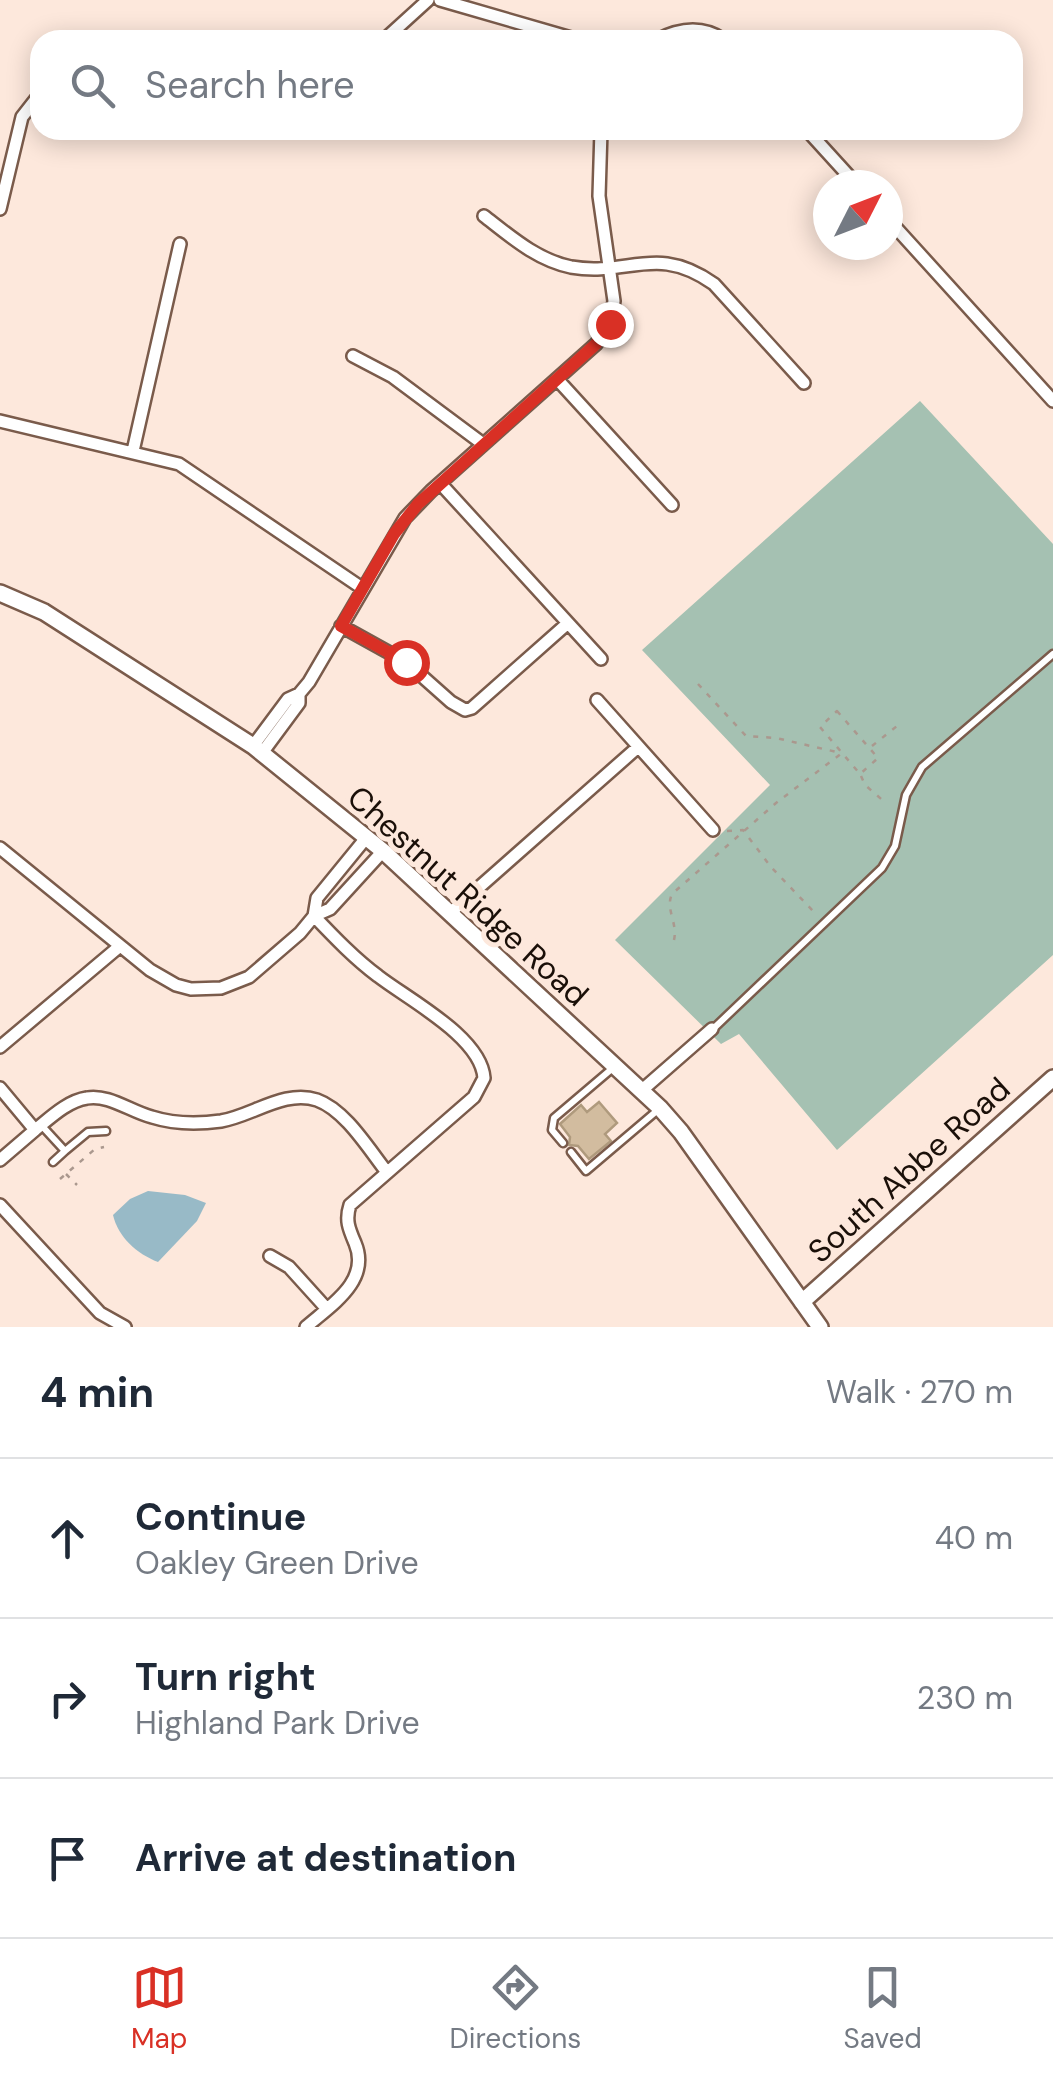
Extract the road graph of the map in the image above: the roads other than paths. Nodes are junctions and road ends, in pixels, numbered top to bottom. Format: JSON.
{"nodes":[{"id":1,"x":428,"y":0,"type":"edge"},
{"id":2,"x":440,"y":0,"type":"edge"},
{"id":3,"x":395,"y":30,"type":"edge"},
{"id":4,"x":544,"y":30,"type":"edge"},
{"id":5,"x":30,"y":107,"type":"edge"},
{"id":6,"x":600,"y":140,"type":"edge"},
{"id":7,"x":816,"y":140,"type":"edge"},
{"id":8,"x":843,"y":170,"type":"edge"},
{"id":9,"x":0,"y":209,"type":"edge"},
{"id":10,"x":484,"y":216,"type":"dead end"},
{"id":11,"x":903,"y":236,"type":"edge"},
{"id":12,"x":180,"y":244,"type":"dead end"},
{"id":13,"x":609,"y":267,"type":"junction"},
{"id":14,"x":352,"y":356,"type":"dead end"},
{"id":15,"x":557,"y":378,"type":"junction"},
{"id":16,"x":804,"y":383,"type":"dead end"},
{"id":17,"x":1053,"y":401,"type":"edge"},
{"id":18,"x":0,"y":421,"type":"edge"},
{"id":19,"x":484,"y":444,"type":"junction"},
{"id":20,"x":133,"y":451,"type":"junction"},
{"id":21,"x":440,"y":483,"type":"junction"},
{"id":22,"x":672,"y":505,"type":"dead end"},
{"id":23,"x":362,"y":588,"type":"junction"},
{"id":24,"x":0,"y":594,"type":"edge"},
{"id":25,"x":568,"y":623,"type":"junction"},
{"id":26,"x":341,"y":626,"type":"junction"},
{"id":27,"x":1053,"y":654,"type":"edge"},
{"id":28,"x":601,"y":659,"type":"dead end"},
{"id":29,"x":597,"y":700,"type":"dead end"},
{"id":30,"x":638,"y":747,"type":"junction"},
{"id":31,"x":257,"y":750,"type":"junction"},
{"id":32,"x":715,"y":830,"type":"road end"},
{"id":33,"x":366,"y":838,"type":"junction"},
{"id":34,"x":0,"y":848,"type":"edge"},
{"id":35,"x":383,"y":852,"type":"junction"},
{"id":36,"x":450,"y":912,"type":"junction"},
{"id":37,"x":314,"y":916,"type":"junction"},
{"id":38,"x":120,"y":946,"type":"junction"},
{"id":39,"x":712,"y":1030,"type":"joint"},
{"id":40,"x":0,"y":1046,"type":"edge"},
{"id":41,"x":614,"y":1066,"type":"junction"},
{"id":42,"x":1053,"y":1078,"type":"edge"},
{"id":43,"x":0,"y":1088,"type":"edge"},
{"id":44,"x":641,"y":1090,"type":"junction"},
{"id":45,"x":660,"y":1108,"type":"junction"},
{"id":46,"x":38,"y":1128,"type":"junction"},
{"id":47,"x":106,"y":1131,"type":"dead end"},
{"id":48,"x":563,"y":1143,"type":"dead end"},
{"id":49,"x":65,"y":1151,"type":"junction"},
{"id":50,"x":571,"y":1152,"type":"dead end"},
{"id":51,"x":0,"y":1160,"type":"edge"},
{"id":52,"x":52,"y":1162,"type":"dead end"},
{"id":53,"x":386,"y":1170,"type":"junction"},
{"id":54,"x":0,"y":1205,"type":"edge"},
{"id":55,"x":270,"y":1256,"type":"dead end"},
{"id":56,"x":802,"y":1302,"type":"junction"},
{"id":57,"x":327,"y":1309,"type":"junction"},
{"id":58,"x":125,"y":1327,"type":"edge"},
{"id":59,"x":306,"y":1327,"type":"edge"},
{"id":60,"x":820,"y":1327,"type":"edge"}],
"edges":[{"from":1,"to":3,"type":"street"},
{"from":2,"to":4,"type":"street"},
{"from":5,"to":9,"type":"street"},
{"from":6,"to":13,"type":"street"},
{"from":7,"to":8,"type":"street"},
{"from":10,"to":13,"type":"street"},
{"from":11,"to":17,"type":"street"},
{"from":12,"to":20,"type":"street"},
{"from":13,"to":15,"type":"street"},
{"from":13,"to":16,"type":"street"},
{"from":14,"to":19,"type":"street"},
{"from":15,"to":19,"type":"street"},
{"from":15,"to":22,"type":"street"},
{"from":18,"to":20,"type":"street"},
{"from":19,"to":21,"type":"street"},
{"from":20,"to":23,"type":"street"},
{"from":21,"to":23,"type":"street"},
{"from":21,"to":25,"type":"street"},
{"from":23,"to":26,"type":"street"},
{"from":24,"to":31,"type":"street","name":"Chestnut Ridge Road"},
{"from":25,"to":26,"type":"street"},
{"from":25,"to":28,"type":"street"},
{"from":26,"to":31,"type":"street"},
{"from":27,"to":39,"type":"lane"},
{"from":29,"to":30,"type":"street"},
{"from":30,"to":32,"type":"street"},
{"from":30,"to":36,"type":"street"},
{"from":31,"to":33,"type":"street","name":"Chestnut Ridge Road"},
{"from":33,"to":35,"type":"street","name":"Chestnut Ridge Road"},
{"from":33,"to":37,"type":"street"},
{"from":34,"to":38,"type":"street"},
{"from":35,"to":36,"type":"street","name":"Chestnut Ridge Road"},
{"from":35,"to":37,"type":"street"},
{"from":36,"to":41,"type":"street","name":"Chestnut Ridge Road"},
{"from":37,"to":38,"type":"street"},
{"from":37,"to":53,"type":"street"},
{"from":38,"to":40,"type":"street"},
{"from":39,"to":44,"type":"street"},
{"from":41,"to":44,"type":"street","name":"Chestnut Ridge Road"},
{"from":41,"to":48,"type":"lane"},
{"from":42,"to":56,"type":"street","name":"South Abbe Road"},
{"from":43,"to":46,"type":"street"},
{"from":44,"to":45,"type":"street","name":"Chestnut Ridge Road"},
{"from":45,"to":50,"type":"lane"},
{"from":45,"to":56,"type":"street","name":"Chestnut Ridge Road"},
{"from":46,"to":49,"type":"lane"},
{"from":46,"to":51,"type":"street"},
{"from":46,"to":53,"type":"street"},
{"from":47,"to":49,"type":"lane"},
{"from":49,"to":52,"type":"lane"},
{"from":53,"to":57,"type":"street"},
{"from":54,"to":58,"type":"street"},
{"from":55,"to":57,"type":"street"},
{"from":56,"to":60,"type":"street","name":"Chestnut Ridge Road"},
{"from":57,"to":59,"type":"street"}]}
